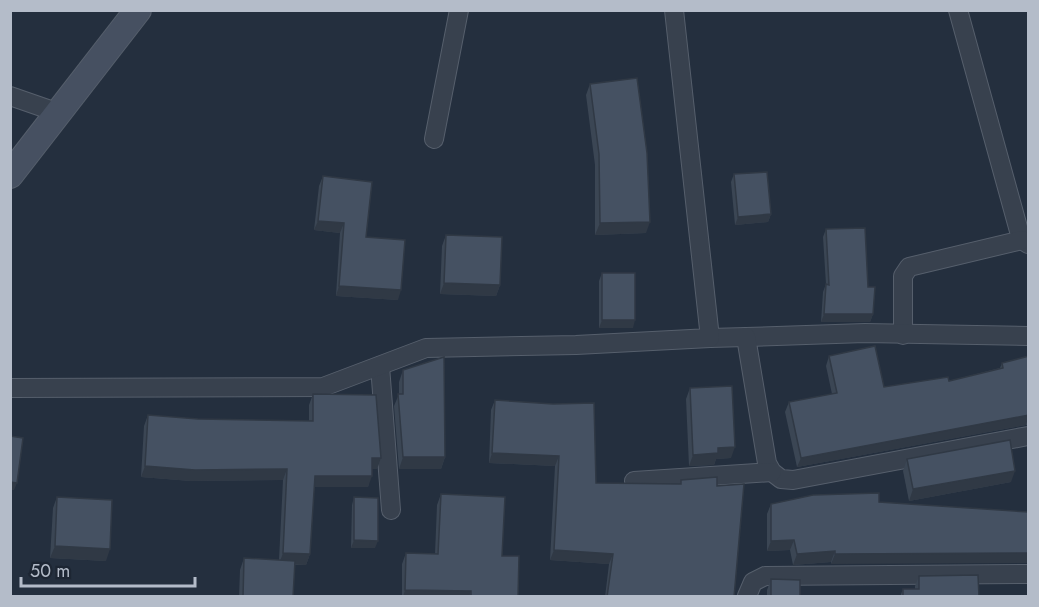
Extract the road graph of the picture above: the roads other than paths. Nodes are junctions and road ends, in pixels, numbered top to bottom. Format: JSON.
{"nodes":[{"id":1,"x":138,"y":10,"type":"edge"},
{"id":2,"x":459,"y":10,"type":"edge"},
{"id":3,"x":674,"y":10,"type":"edge"},
{"id":4,"x":958,"y":10,"type":"edge"},
{"id":5,"x":10,"y":96,"type":"edge"},
{"id":6,"x":59,"y":113,"type":"junction"},
{"id":7,"x":434,"y":138,"type":"dead end"},
{"id":8,"x":10,"y":175,"type":"edge"},
{"id":9,"x":1025,"y":242,"type":"edge"},
{"id":10,"x":903,"y":335,"type":"junction"},
{"id":11,"x":1029,"y":336,"type":"edge"},
{"id":12,"x":746,"y":337,"type":"junction"},
{"id":13,"x":711,"y":338,"type":"junction"},
{"id":14,"x":380,"y":366,"type":"junction"},
{"id":15,"x":10,"y":388,"type":"edge"},
{"id":16,"x":1029,"y":436,"type":"edge"},
{"id":17,"x":772,"y":472,"type":"junction"},
{"id":18,"x":634,"y":481,"type":"edge"},
{"id":19,"x":391,"y":510,"type":"dead end"},
{"id":20,"x":1029,"y":574,"type":"edge"},
{"id":21,"x":747,"y":597,"type":"edge"}],
"edges":[{"from":1,"to":6,"type":"main road"},
{"from":2,"to":7,"type":"street"},
{"from":3,"to":13,"type":"street"},
{"from":4,"to":9,"type":"street"},
{"from":5,"to":6,"type":"street"},
{"from":6,"to":8,"type":"main road"},
{"from":9,"to":10,"type":"street"},
{"from":10,"to":11,"type":"street"},
{"from":10,"to":12,"type":"street"},
{"from":12,"to":13,"type":"street"},
{"from":12,"to":17,"type":"street"},
{"from":13,"to":14,"type":"street"},
{"from":14,"to":15,"type":"street"},
{"from":14,"to":19,"type":"street"},
{"from":16,"to":17,"type":"street"},
{"from":17,"to":18,"type":"street"},
{"from":20,"to":21,"type":"street"}]}
